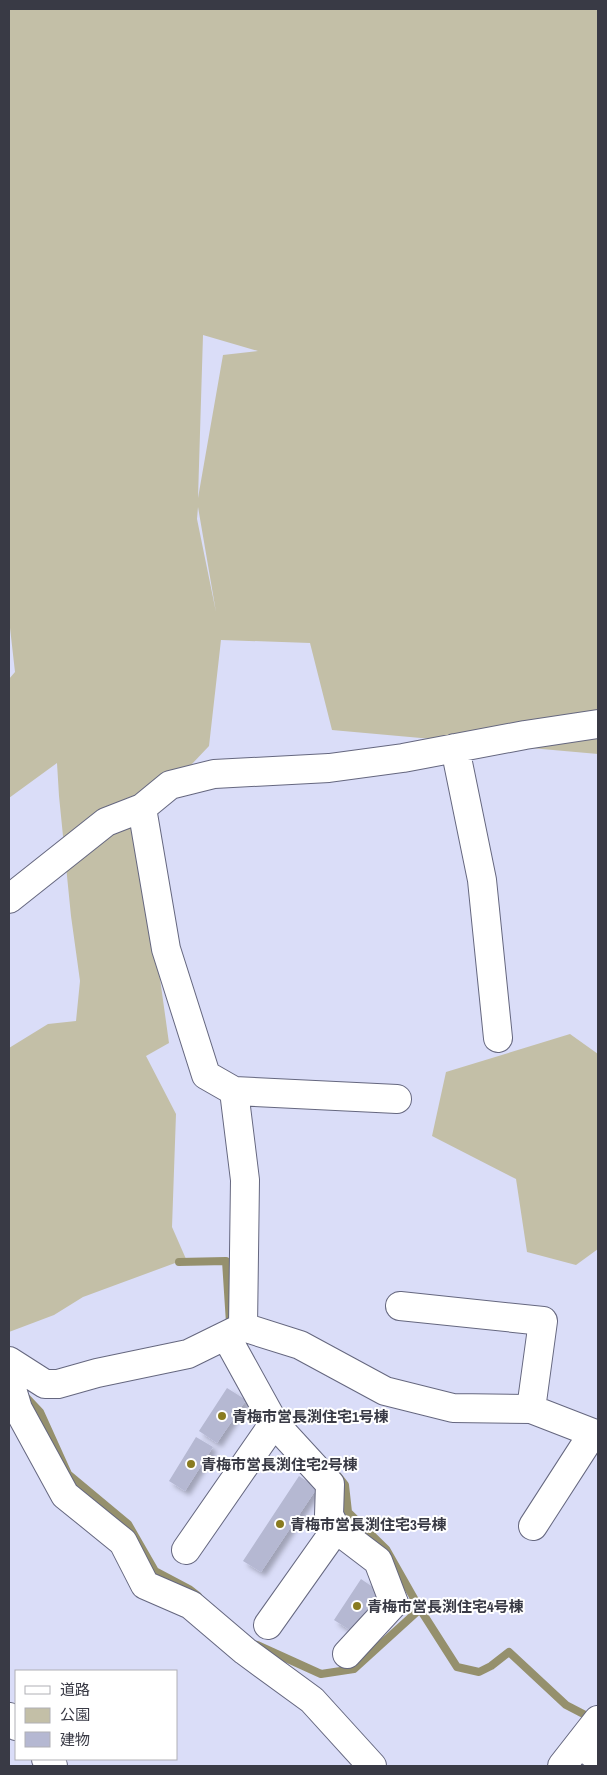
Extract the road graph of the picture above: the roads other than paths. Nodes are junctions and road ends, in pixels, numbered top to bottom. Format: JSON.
{"nodes":[{"id":1,"x":598,"y":724,"type":"edge"},
{"id":2,"x":455,"y":748,"type":"junction"},
{"id":3,"x":142,"y":808,"type":"junction"},
{"id":4,"x":9,"y":900,"type":"edge"},
{"id":5,"x":498,"y":1038,"type":"dead end"},
{"id":6,"x":234,"y":1091,"type":"junction"},
{"id":7,"x":398,"y":1099,"type":"dead end"},
{"id":8,"x":400,"y":1306,"type":"dead end"},
{"id":9,"x":235,"y":1332,"type":"junction"},
{"id":10,"x":9,"y":1361,"type":"edge"},
{"id":11,"x":9,"y":1380,"type":"edge"},
{"id":12,"x":531,"y":1409,"type":"junction"},
{"id":13,"x":274,"y":1423,"type":"junction"},
{"id":14,"x":596,"y":1434,"type":"edge"},
{"id":15,"x":533,"y":1526,"type":"dead end"},
{"id":16,"x":336,"y":1529,"type":"junction"},
{"id":17,"x":186,"y":1550,"type":"dead end"},
{"id":18,"x":268,"y":1625,"type":"dead end"},
{"id":19,"x":347,"y":1654,"type":"dead end"},
{"id":20,"x":591,"y":1740,"type":"edge"},
{"id":21,"x":372,"y":1766,"type":"edge"},
{"id":22,"x":562,"y":1766,"type":"edge"}],
"edges":[{"from":1,"to":2,"type":"main road"},
{"from":2,"to":3,"type":"main road"},
{"from":2,"to":5,"type":"main road"},
{"from":3,"to":4,"type":"main road"},
{"from":3,"to":6,"type":"main road"},
{"from":6,"to":7,"type":"main road"},
{"from":6,"to":9,"type":"main road"},
{"from":8,"to":12,"type":"main road"},
{"from":9,"to":10,"type":"main road"},
{"from":9,"to":12,"type":"main road"},
{"from":9,"to":13,"type":"main road"},
{"from":11,"to":21,"type":"main road"},
{"from":12,"to":14,"type":"main road"},
{"from":13,"to":16,"type":"main road"},
{"from":13,"to":17,"type":"main road"},
{"from":14,"to":15,"type":"main road"},
{"from":16,"to":18,"type":"main road"},
{"from":16,"to":19,"type":"main road"},
{"from":20,"to":22,"type":"main road"}]}
